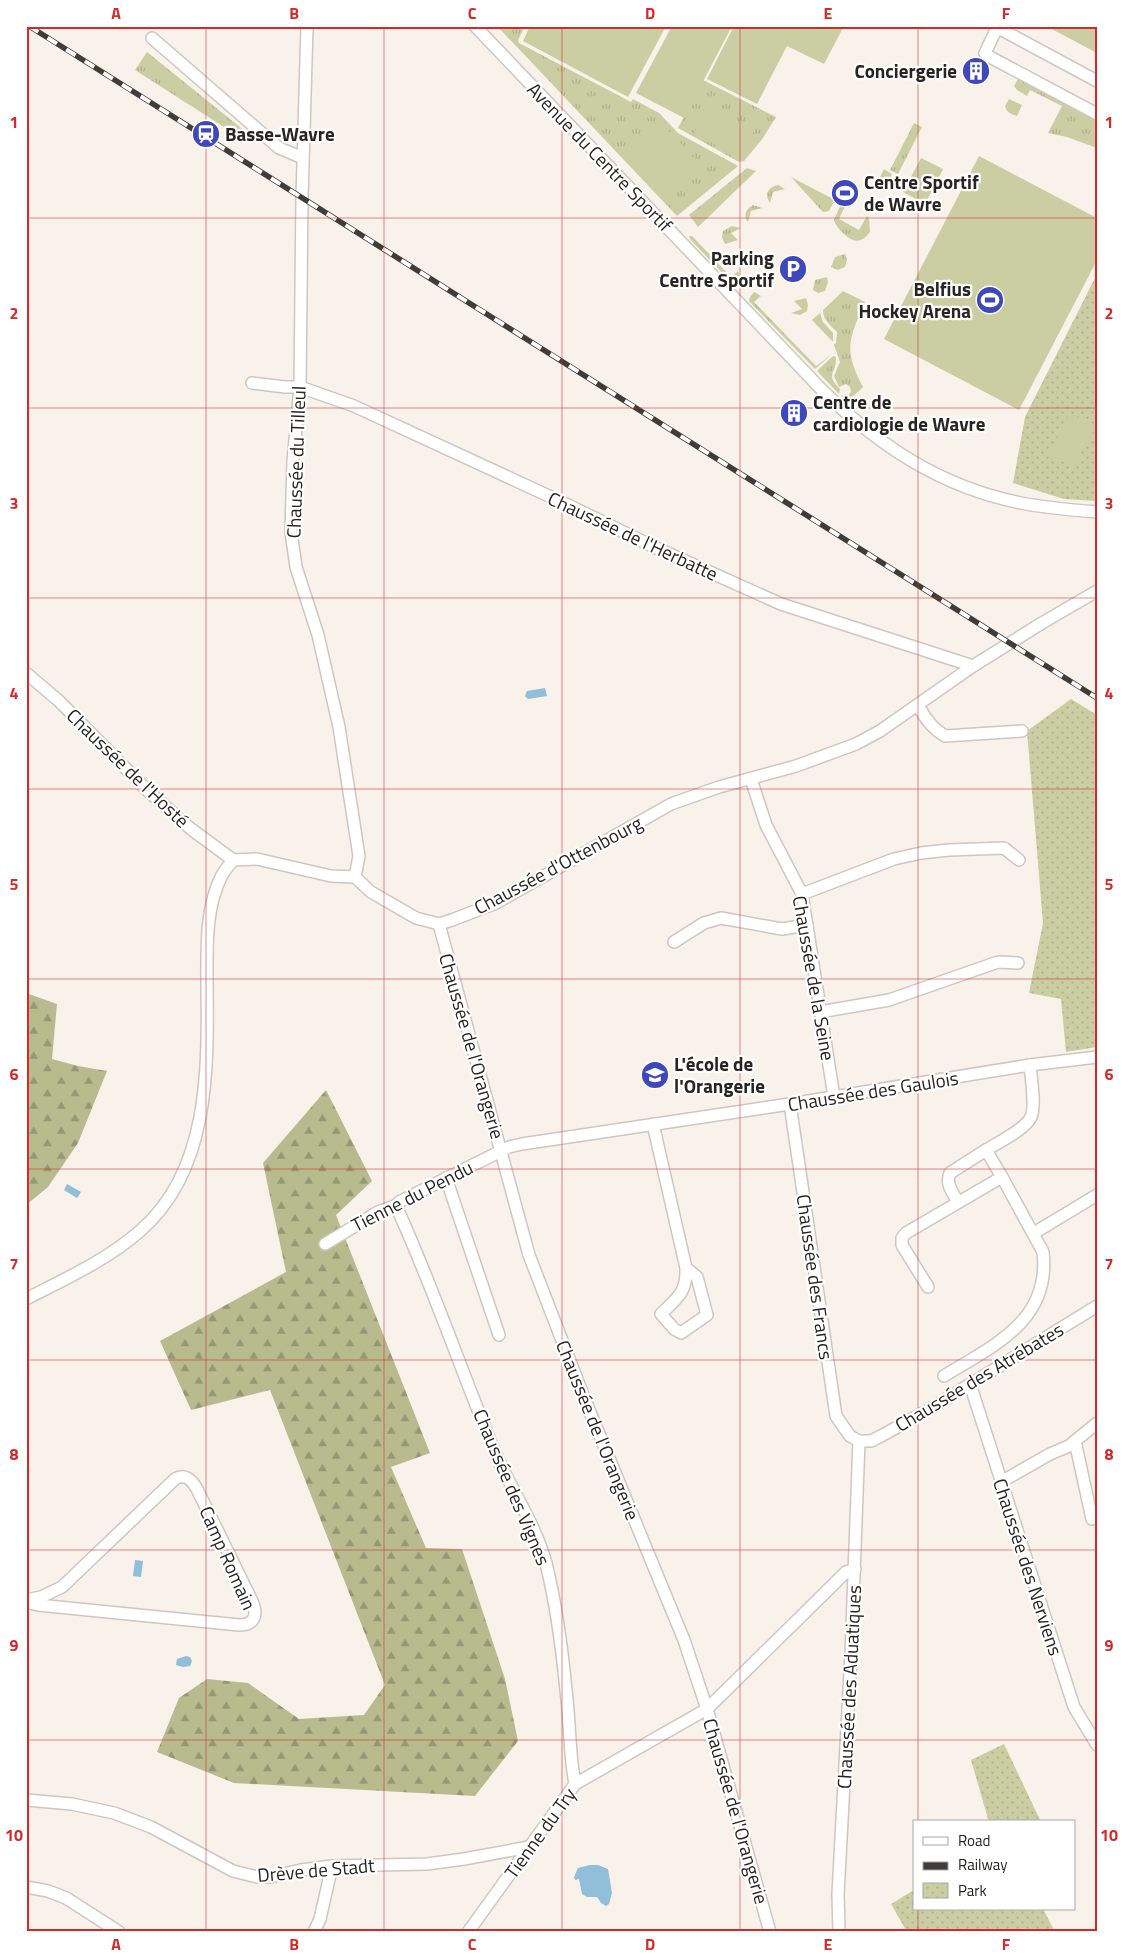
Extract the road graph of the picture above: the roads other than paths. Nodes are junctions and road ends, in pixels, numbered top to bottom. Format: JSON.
{"nodes":[{"id":1,"x":307,"y":26,"type":"edge"},
{"id":2,"x":475,"y":26,"type":"edge"},
{"id":3,"x":152,"y":38,"type":"dead end"},
{"id":4,"x":1097,"y":81,"type":"edge"},
{"id":5,"x":1097,"y":114,"type":"edge"},
{"id":6,"x":303,"y":158,"type":"junction"},
{"id":7,"x":252,"y":383,"type":"dead end"},
{"id":8,"x":300,"y":386,"type":"junction"},
{"id":9,"x":1097,"y":512,"type":"edge"},
{"id":10,"x":1097,"y":591,"type":"edge"},
{"id":11,"x":973,"y":666,"type":"junction"},
{"id":12,"x":26,"y":673,"type":"edge"},
{"id":13,"x":918,"y":705,"type":"junction"},
{"id":14,"x":1022,"y":732,"type":"dead end"},
{"id":15,"x":751,"y":779,"type":"junction"},
{"id":16,"x":233,"y":860,"type":"junction"},
{"id":17,"x":1019,"y":860,"type":"dead end"},
{"id":18,"x":355,"y":877,"type":"junction"},
{"id":19,"x":802,"y":894,"type":"junction"},
{"id":20,"x":439,"y":924,"type":"junction"},
{"id":21,"x":807,"y":925,"type":"junction"},
{"id":22,"x":674,"y":942,"type":"dead end"},
{"id":23,"x":1018,"y":963,"type":"dead end"},
{"id":24,"x":820,"y":1012,"type":"junction"},
{"id":25,"x":1097,"y":1057,"type":"edge"},
{"id":26,"x":1030,"y":1065,"type":"junction"},
{"id":27,"x":834,"y":1097,"type":"junction"},
{"id":28,"x":790,"y":1104,"type":"junction"},
{"id":29,"x":653,"y":1124,"type":"junction"},
{"id":30,"x":986,"y":1150,"type":"junction"},
{"id":31,"x":501,"y":1151,"type":"junction"},
{"id":32,"x":1002,"y":1177,"type":"junction"},
{"id":33,"x":446,"y":1178,"type":"junction"},
{"id":34,"x":1097,"y":1195,"type":"edge"},
{"id":35,"x":958,"y":1202,"type":"junction"},
{"id":36,"x":397,"y":1204,"type":"junction"},
{"id":37,"x":1034,"y":1233,"type":"junction"},
{"id":38,"x":325,"y":1244,"type":"dead end"},
{"id":39,"x":686,"y":1268,"type":"junction"},
{"id":40,"x":928,"y":1287,"type":"dead end"},
{"id":41,"x":26,"y":1299,"type":"edge"},
{"id":42,"x":1097,"y":1306,"type":"edge"},
{"id":43,"x":499,"y":1335,"type":"dead end"},
{"id":44,"x":996,"y":1344,"type":"junction"},
{"id":45,"x":973,"y":1358,"type":"junction"},
{"id":46,"x":1007,"y":1361,"type":"junction"},
{"id":47,"x":984,"y":1375,"type":"junction"},
{"id":48,"x":944,"y":1376,"type":"dead end"},
{"id":49,"x":970,"y":1384,"type":"junction"},
{"id":50,"x":1097,"y":1423,"type":"edge"},
{"id":51,"x":859,"y":1441,"type":"junction"},
{"id":52,"x":1075,"y":1441,"type":"junction"},
{"id":53,"x":1001,"y":1482,"type":"junction"},
{"id":54,"x":1092,"y":1519,"type":"dead end"},
{"id":55,"x":854,"y":1569,"type":"junction"},
{"id":56,"x":26,"y":1601,"type":"edge"},
{"id":57,"x":707,"y":1710,"type":"junction"},
{"id":58,"x":1097,"y":1745,"type":"edge"},
{"id":59,"x":575,"y":1784,"type":"junction"},
{"id":60,"x":26,"y":1800,"type":"edge"},
{"id":61,"x":529,"y":1847,"type":"junction"},
{"id":62,"x":332,"y":1866,"type":"junction"},
{"id":63,"x":26,"y":1887,"type":"edge"},
{"id":64,"x":118,"y":1932,"type":"edge"},
{"id":65,"x":314,"y":1932,"type":"edge"},
{"id":66,"x":468,"y":1932,"type":"edge"},
{"id":67,"x":770,"y":1932,"type":"edge"},
{"id":68,"x":839,"y":1932,"type":"edge"}],
"edges":[{"from":1,"to":6,"type":"street","name":"Chaussée du Tilleul"},
{"from":2,"to":9,"type":"street","name":"Avenue du Centre Sportif"},
{"from":3,"to":6,"type":"street"},
{"from":4,"to":5,"type":"street"},
{"from":6,"to":8,"type":"street","name":"Chaussée du Tilleul"},
{"from":7,"to":8,"type":"street"},
{"from":8,"to":11,"type":"street","name":"Chaussée de l'Herbatte"},
{"from":8,"to":18,"type":"street","name":"Chaussée du Tilleul"},
{"from":10,"to":11,"type":"street","name":"Chaussée d'Ottenbourg"},
{"from":11,"to":13,"type":"street","name":"Chaussée d'Ottenbourg"},
{"from":12,"to":16,"type":"street","name":"Chaussée de l'Hosté"},
{"from":13,"to":14,"type":"street"},
{"from":13,"to":15,"type":"street","name":"Chaussée d'Ottenbourg"},
{"from":15,"to":19,"type":"street","name":"Chaussée de la Seine"},
{"from":15,"to":20,"type":"street","name":"Chaussée d'Ottenbourg"},
{"from":16,"to":18,"type":"street"},
{"from":16,"to":41,"type":"street"},
{"from":17,"to":19,"type":"street"},
{"from":18,"to":20,"type":"street"},
{"from":19,"to":21,"type":"street","name":"Chaussée de la Seine"},
{"from":20,"to":31,"type":"street","name":"Chaussée de l'Orangerie"},
{"from":21,"to":22,"type":"street"},
{"from":21,"to":24,"type":"street","name":"Chaussée de la Seine"},
{"from":23,"to":24,"type":"street"},
{"from":24,"to":27,"type":"street","name":"Chaussée de la Seine"},
{"from":25,"to":26,"type":"street","name":"Chaussée des Gaulois"},
{"from":26,"to":27,"type":"street","name":"Chaussée des Gaulois"},
{"from":26,"to":30,"type":"street"},
{"from":27,"to":28,"type":"street","name":"Chaussée des Gaulois"},
{"from":28,"to":29,"type":"street","name":"Chaussée des Gaulois"},
{"from":28,"to":51,"type":"street","name":"Chaussée des Francs"},
{"from":29,"to":31,"type":"street","name":"Chaussée des Gaulois"},
{"from":29,"to":39,"type":"street"},
{"from":30,"to":32,"type":"street"},
{"from":30,"to":35,"type":"street"},
{"from":31,"to":33,"type":"street","name":"Tienne du Pendu"},
{"from":31,"to":57,"type":"street","name":"Chaussée de l'Orangerie"},
{"from":32,"to":35,"type":"street"},
{"from":32,"to":37,"type":"street"},
{"from":33,"to":36,"type":"street","name":"Tienne du Pendu"},
{"from":33,"to":43,"type":"street"},
{"from":34,"to":37,"type":"street"},
{"from":35,"to":40,"type":"street"},
{"from":36,"to":38,"type":"street","name":"Tienne du Pendu"},
{"from":36,"to":59,"type":"street","name":"Chaussée des Vignes"},
{"from":37,"to":44,"type":"street"},
{"from":39,"to":39,"type":"street"},
{"from":42,"to":46,"type":"street","name":"Chaussée des Atrébates"},
{"from":44,"to":45,"type":"street"},
{"from":44,"to":46,"type":"street"},
{"from":45,"to":47,"type":"street"},
{"from":45,"to":48,"type":"street"},
{"from":46,"to":47,"type":"street","name":"Chaussée des Atrébates"},
{"from":47,"to":49,"type":"street","name":"Chaussée des Atrébates"},
{"from":49,"to":51,"type":"street","name":"Chaussée des Atrébates"},
{"from":49,"to":53,"type":"street","name":"Chaussée des Nerviens"},
{"from":50,"to":52,"type":"street"},
{"from":51,"to":55,"type":"street","name":"Chaussée des Aduatiques"},
{"from":52,"to":53,"type":"street"},
{"from":52,"to":54,"type":"street"},
{"from":53,"to":58,"type":"street","name":"Chaussée des Nerviens"},
{"from":55,"to":57,"type":"street","name":"Tienne du Try"},
{"from":55,"to":68,"type":"street","name":"Chaussée des Aduatiques"},
{"from":56,"to":56,"type":"street","name":"Camp Romain"},
{"from":57,"to":59,"type":"street","name":"Tienne du Try"},
{"from":57,"to":67,"type":"street","name":"Chaussée de l'Orangerie"},
{"from":59,"to":61,"type":"street","name":"Tienne du Try"},
{"from":60,"to":62,"type":"street","name":"Drève de Stadt"},
{"from":61,"to":62,"type":"street","name":"Drève de Stadt"},
{"from":61,"to":66,"type":"street","name":"Tienne du Try"},
{"from":62,"to":65,"type":"street"},
{"from":63,"to":64,"type":"street"}]}
